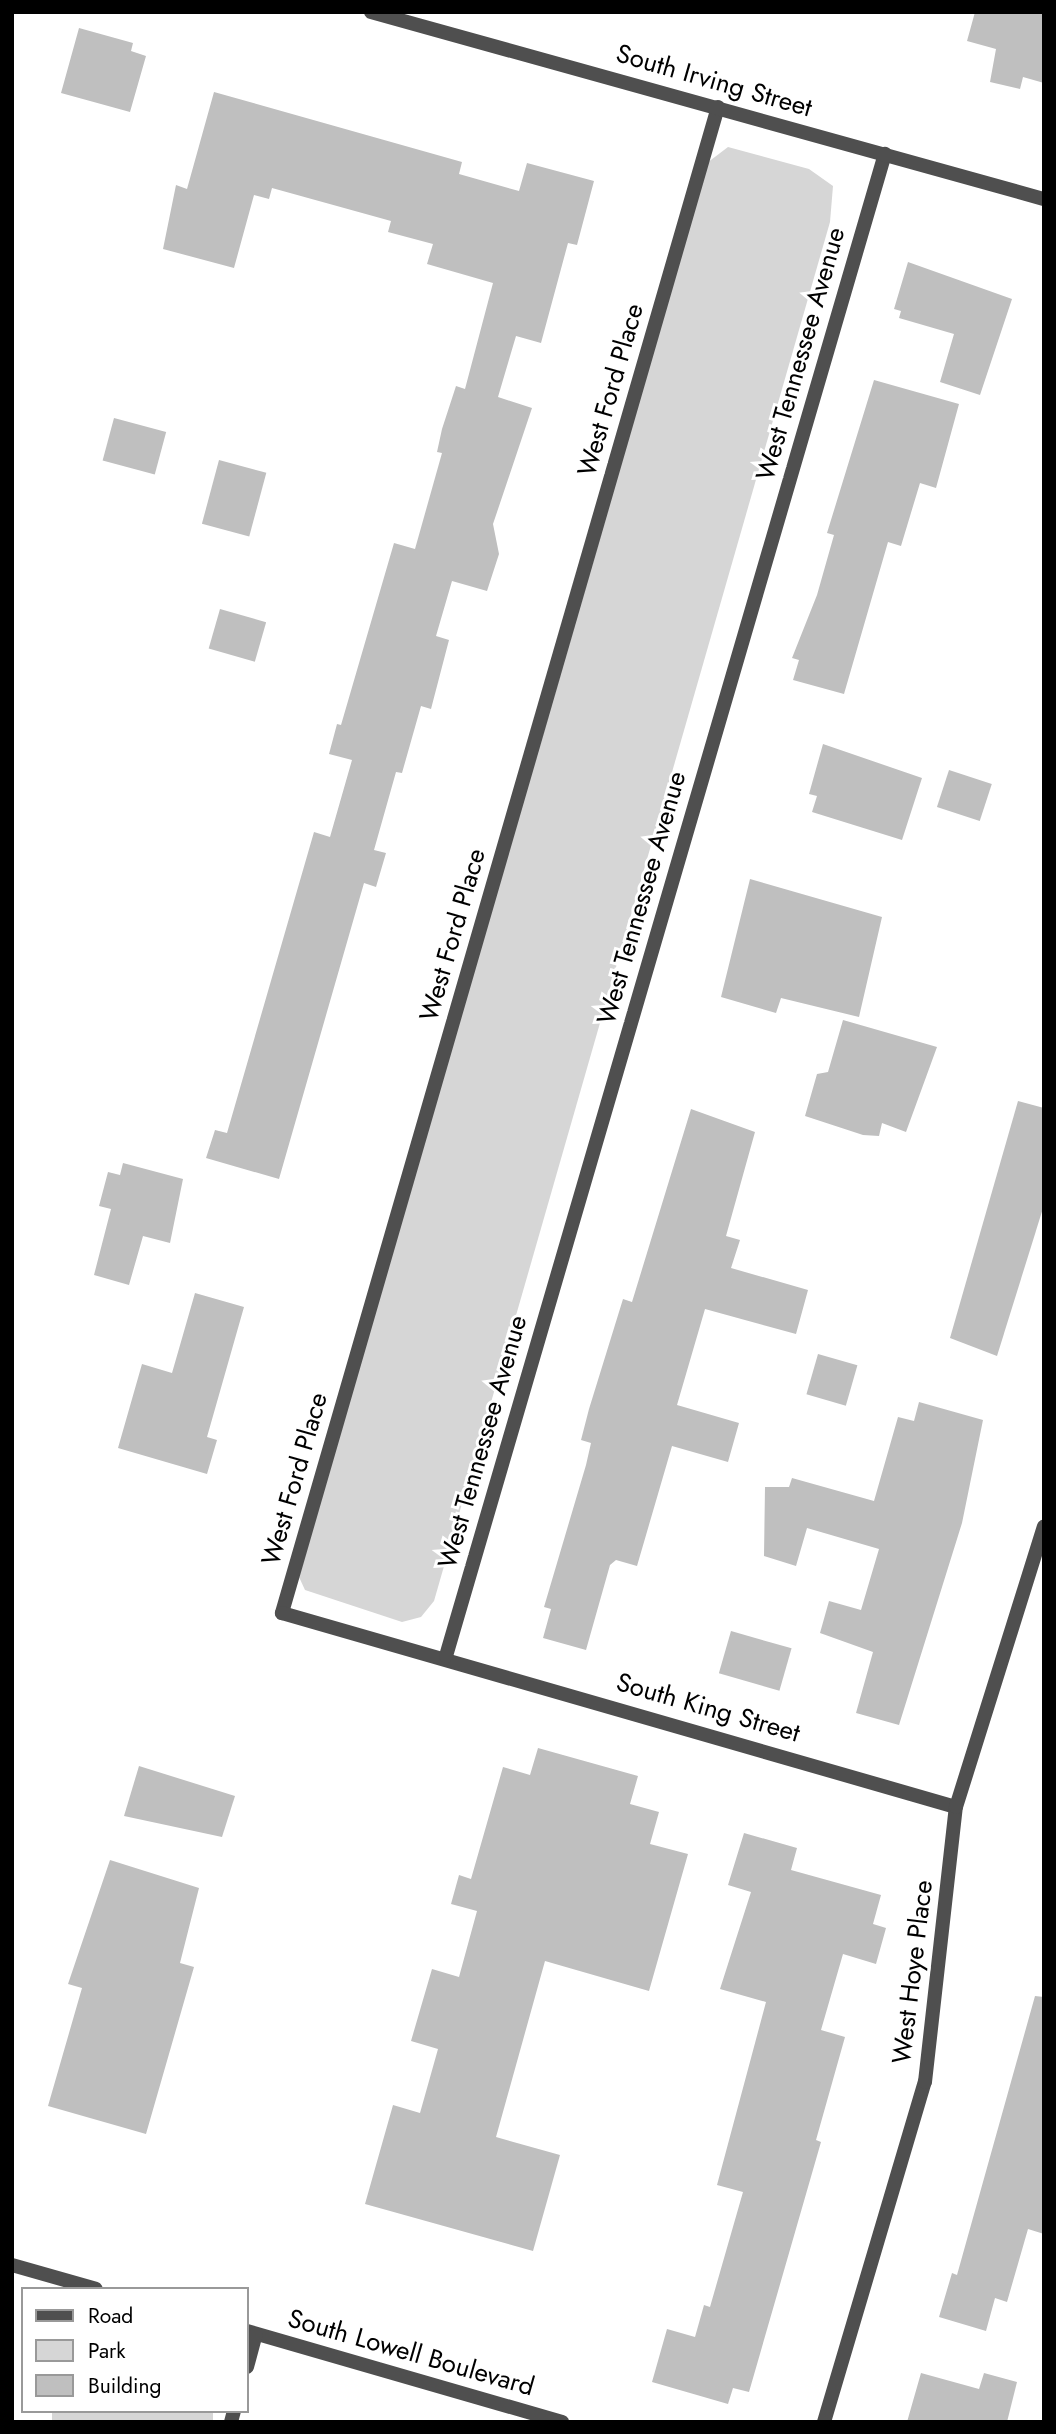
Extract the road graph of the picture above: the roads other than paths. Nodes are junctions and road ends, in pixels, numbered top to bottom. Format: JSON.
{"nodes":[{"id":1,"x":371,"y":12,"type":"edge"},
{"id":2,"x":718,"y":107,"type":"junction"},
{"id":3,"x":885,"y":154,"type":"junction"},
{"id":4,"x":1044,"y":199,"type":"edge"},
{"id":5,"x":1044,"y":1526,"type":"edge"},
{"id":6,"x":446,"y":1656,"type":"junction"},
{"id":7,"x":956,"y":1807,"type":"junction"},
{"id":8,"x":12,"y":2265,"type":"edge"},
{"id":9,"x":89,"y":2287,"type":"edge"},
{"id":10,"x":251,"y":2333,"type":"edge"},
{"id":11,"x":248,"y":2358,"type":"edge"},
{"id":12,"x":562,"y":2422,"type":"edge"},
{"id":13,"x":824,"y":2422,"type":"edge"}],
"edges":[{"from":1,"to":2,"type":"street","name":"South Irving Street"},
{"from":2,"to":3,"type":"street","name":"South Irving Street"},
{"from":2,"to":6,"type":"street","name":"West Ford Place"},
{"from":3,"to":4,"type":"street","name":"South Irving Street"},
{"from":3,"to":6,"type":"street","name":"West Tennessee Avenue"},
{"from":5,"to":7,"type":"street","name":"West Hoye Place"},
{"from":6,"to":7,"type":"street","name":"South King Street"},
{"from":7,"to":13,"type":"street","name":"West Hoye Place"},
{"from":8,"to":9,"type":"street"},
{"from":10,"to":11,"type":"street"},
{"from":10,"to":12,"type":"street","name":"South Lowell Boulevard"}]}
